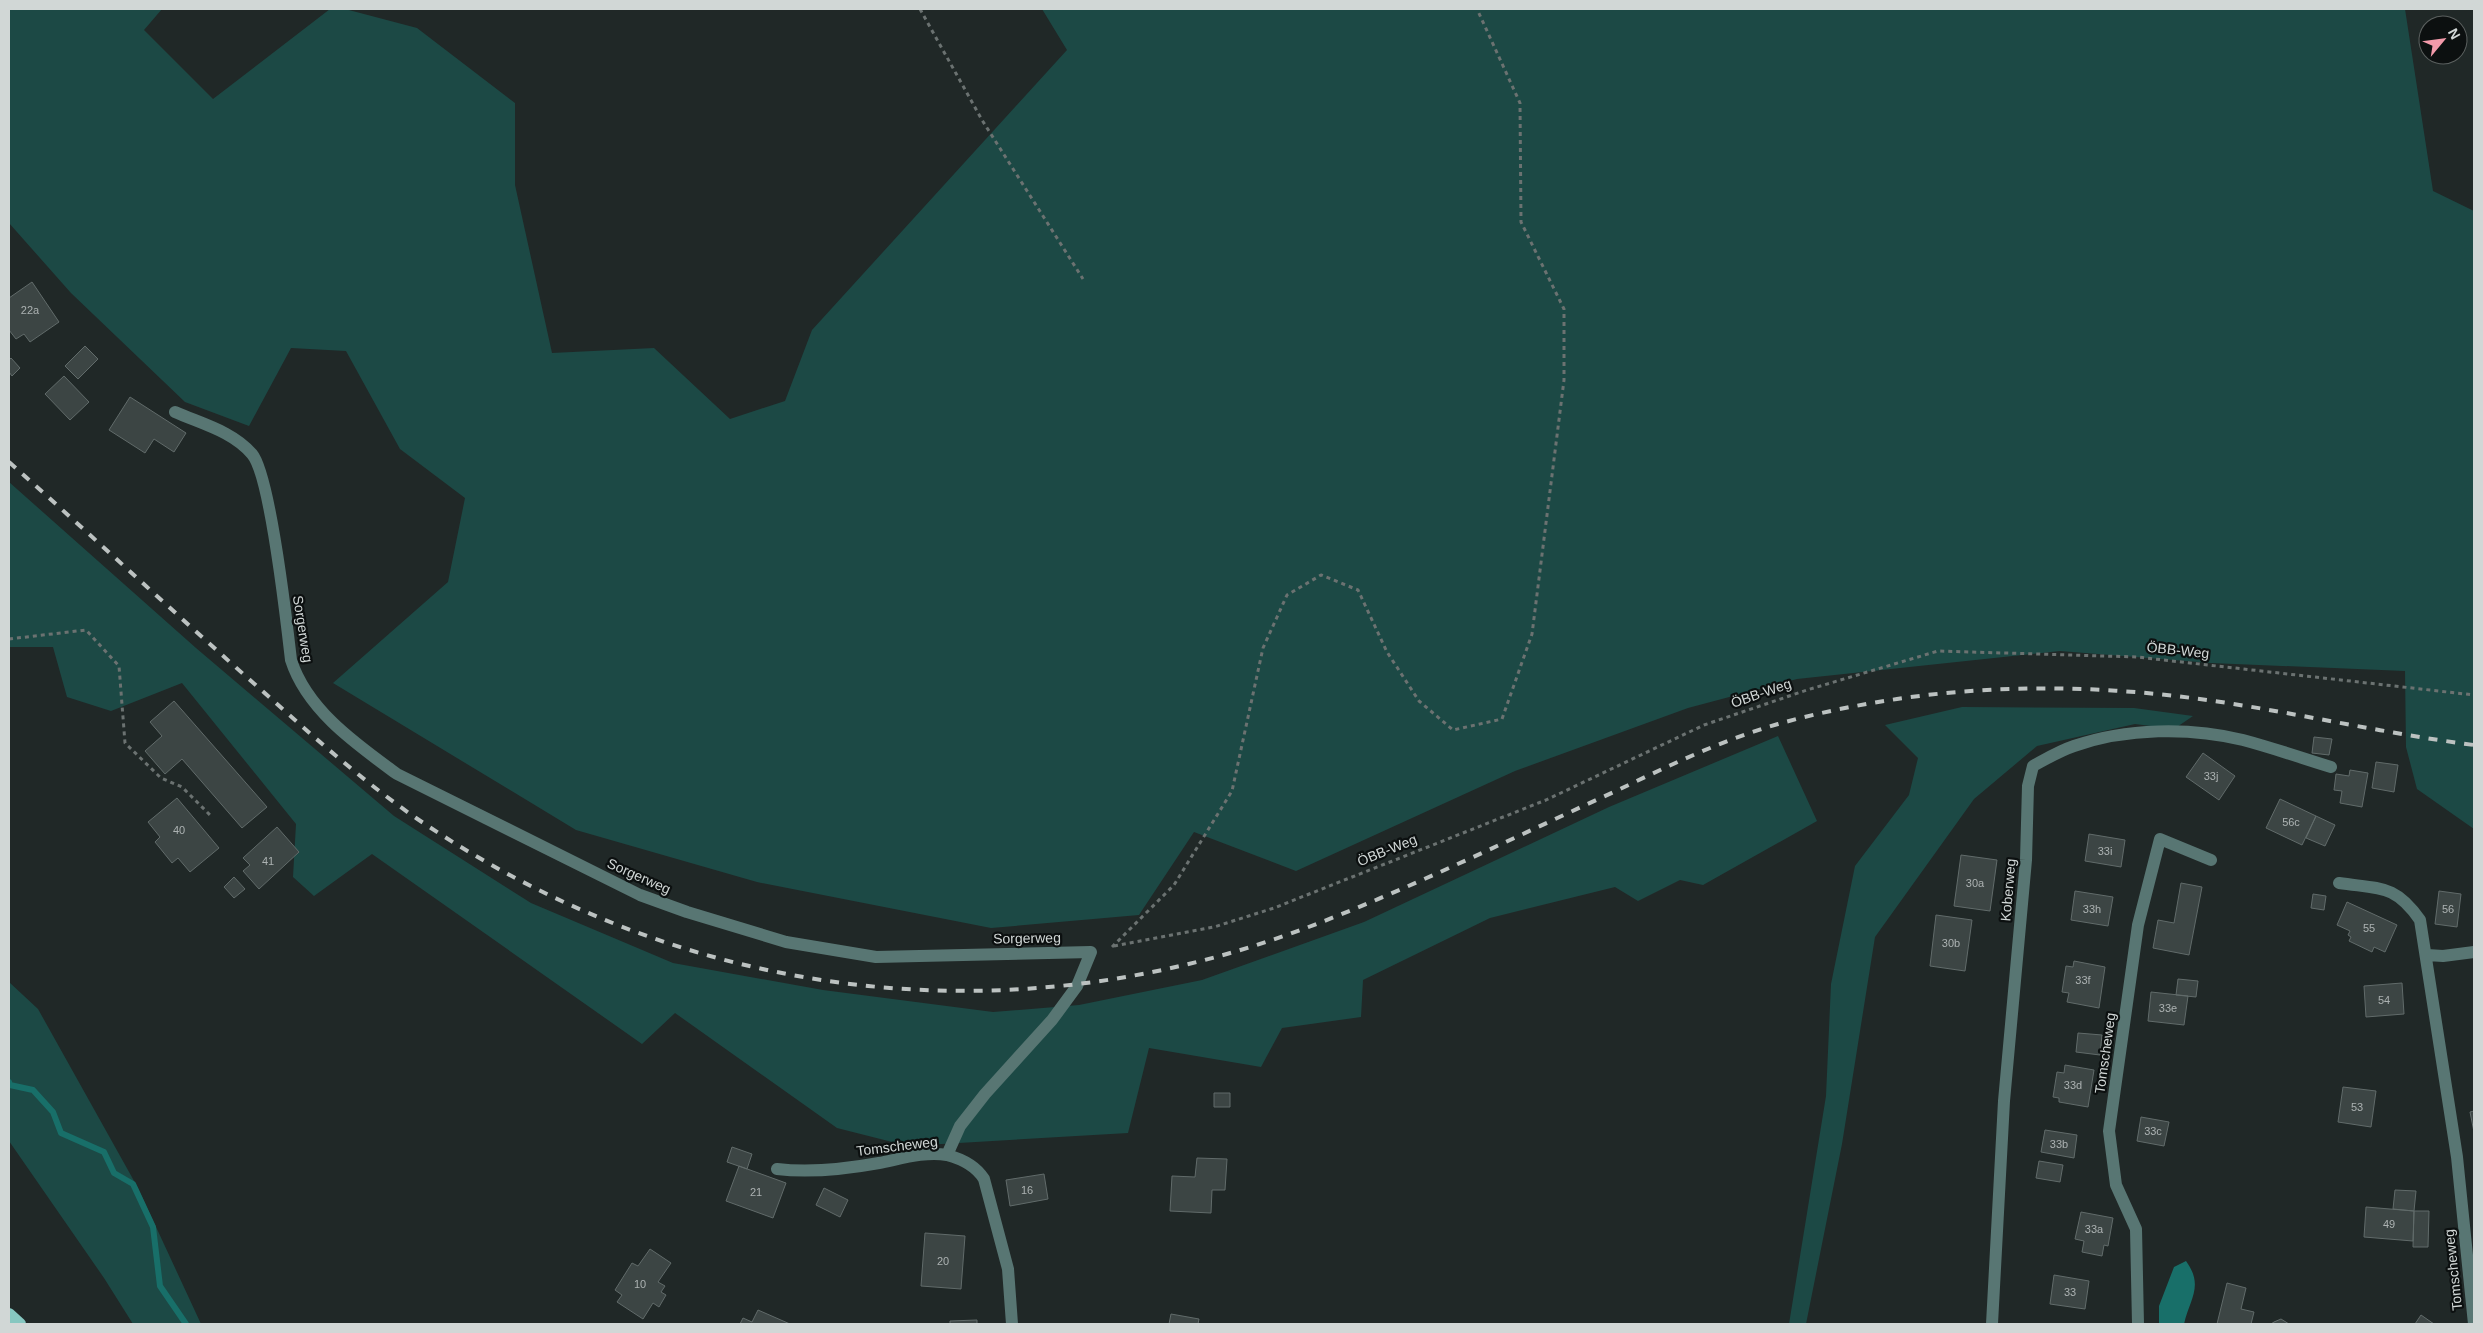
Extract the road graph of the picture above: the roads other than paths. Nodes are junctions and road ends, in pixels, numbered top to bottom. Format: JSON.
{"nodes":[{"id":1,"x":175,"y":412,"type":"dead end"},
{"id":2,"x":2331,"y":767,"type":"dead end"},
{"id":3,"x":2211,"y":860,"type":"dead end"},
{"id":4,"x":2339,"y":883,"type":"dead end"},
{"id":5,"x":2474,"y":952,"type":"edge"},
{"id":6,"x":2427,"y":955,"type":"junction"},
{"id":7,"x":947,"y":1155,"type":"junction"},
{"id":8,"x":777,"y":1168,"type":"dead end"},
{"id":9,"x":9,"y":1314,"type":"edge"},
{"id":10,"x":20,"y":1324,"type":"edge"},
{"id":11,"x":1012,"y":1324,"type":"edge"},
{"id":12,"x":1992,"y":1324,"type":"edge"},
{"id":13,"x":2138,"y":1324,"type":"edge"},
{"id":14,"x":2474,"y":1324,"type":"edge"}],
"edges":[{"from":1,"to":7,"type":"street","name":"Sorgerweg"},
{"from":2,"to":12,"type":"street","name":"Koberweg"},
{"from":3,"to":13,"type":"street","name":"Tomscheweg"},
{"from":4,"to":6,"type":"street","name":"Tomscheweg"},
{"from":5,"to":6,"type":"street"},
{"from":6,"to":14,"type":"street","name":"Tomscheweg"},
{"from":7,"to":8,"type":"street","name":"Tomscheweg"},
{"from":7,"to":11,"type":"street","name":"Tomscheweg"},
{"from":9,"to":10,"type":"main road"}]}
